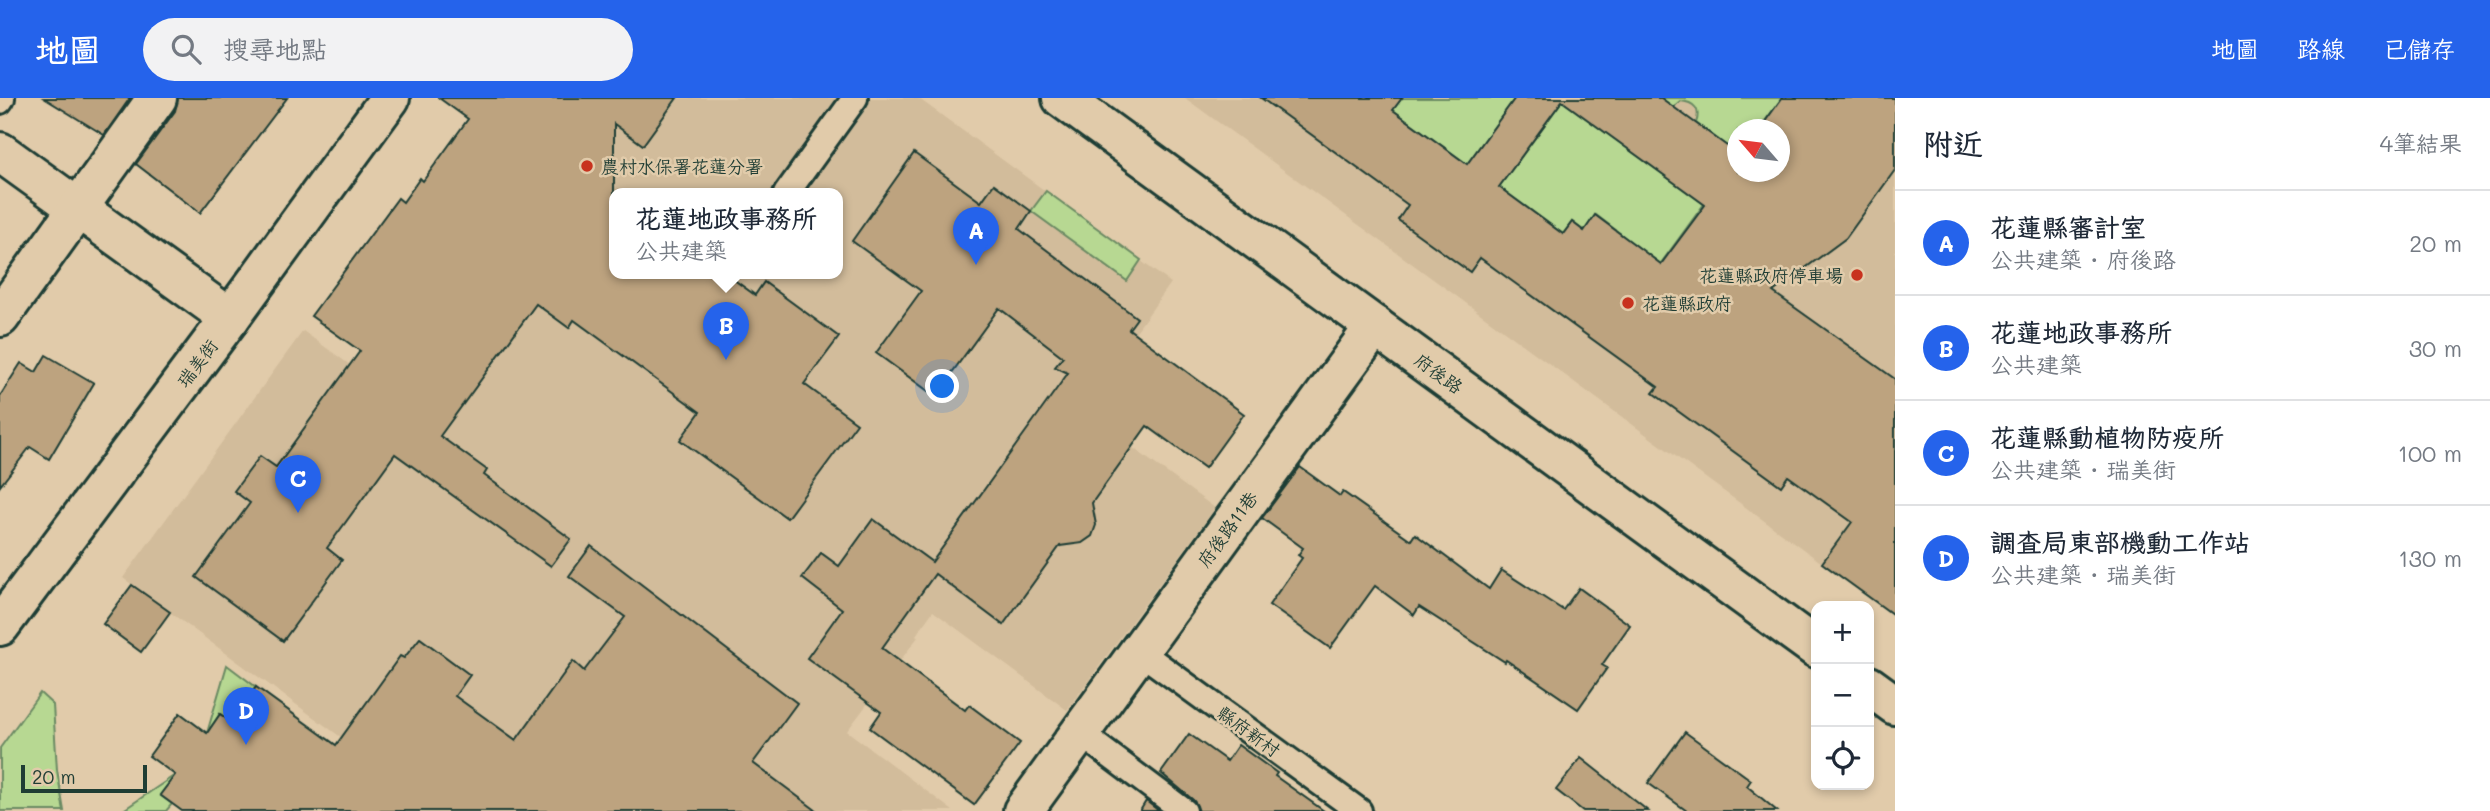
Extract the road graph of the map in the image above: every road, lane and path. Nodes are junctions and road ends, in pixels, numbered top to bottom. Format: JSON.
{"nodes":[{"id":1,"x":157,"y":98,"type":"edge"},
{"id":2,"x":390,"y":98,"type":"edge"},
{"id":3,"x":856,"y":98,"type":"edge"},
{"id":4,"x":1062,"y":98,"type":"edge"},
{"id":5,"x":0,"y":152,"type":"edge"},
{"id":6,"x":790,"y":188,"type":"edge"},
{"id":7,"x":77,"y":209,"type":"junction"},
{"id":8,"x":3,"y":306,"type":"edge"},
{"id":9,"x":230,"y":318,"type":"junction"},
{"id":10,"x":1375,"y":326,"type":"junction"},
{"id":11,"x":0,"y":626,"type":"edge"},
{"id":12,"x":1811,"y":644,"type":"edge"},
{"id":13,"x":1139,"y":650,"type":"junction"},
{"id":14,"x":1874,"y":690,"type":"edge"},
{"id":15,"x":1895,"y":705,"type":"edge"},
{"id":16,"x":1080,"y":733,"type":"junction"},
{"id":17,"x":1023,"y":811,"type":"edge"},
{"id":18,"x":1184,"y":811,"type":"edge"},
{"id":19,"x":1359,"y":811,"type":"edge"}],
"edges":[{"from":1,"to":7,"type":"street"},
{"from":2,"to":9,"type":"street","name":"瑞美街"},
{"from":3,"to":6,"type":"lane"},
{"from":4,"to":10,"type":"street","name":"府後路"},
{"from":5,"to":7,"type":"street"},
{"from":7,"to":8,"type":"street"},
{"from":7,"to":9,"type":"street"},
{"from":9,"to":11,"type":"street","name":"瑞美街"},
{"from":10,"to":12,"type":"street","name":"府後路"},
{"from":10,"to":13,"type":"street","name":"府後路11巷"},
{"from":13,"to":16,"type":"street","name":"府後路11巷"},
{"from":13,"to":19,"type":"lane","name":"縣府新村"},
{"from":14,"to":15,"type":"street"},
{"from":16,"to":17,"type":"street"},
{"from":16,"to":18,"type":"lane"}]}
